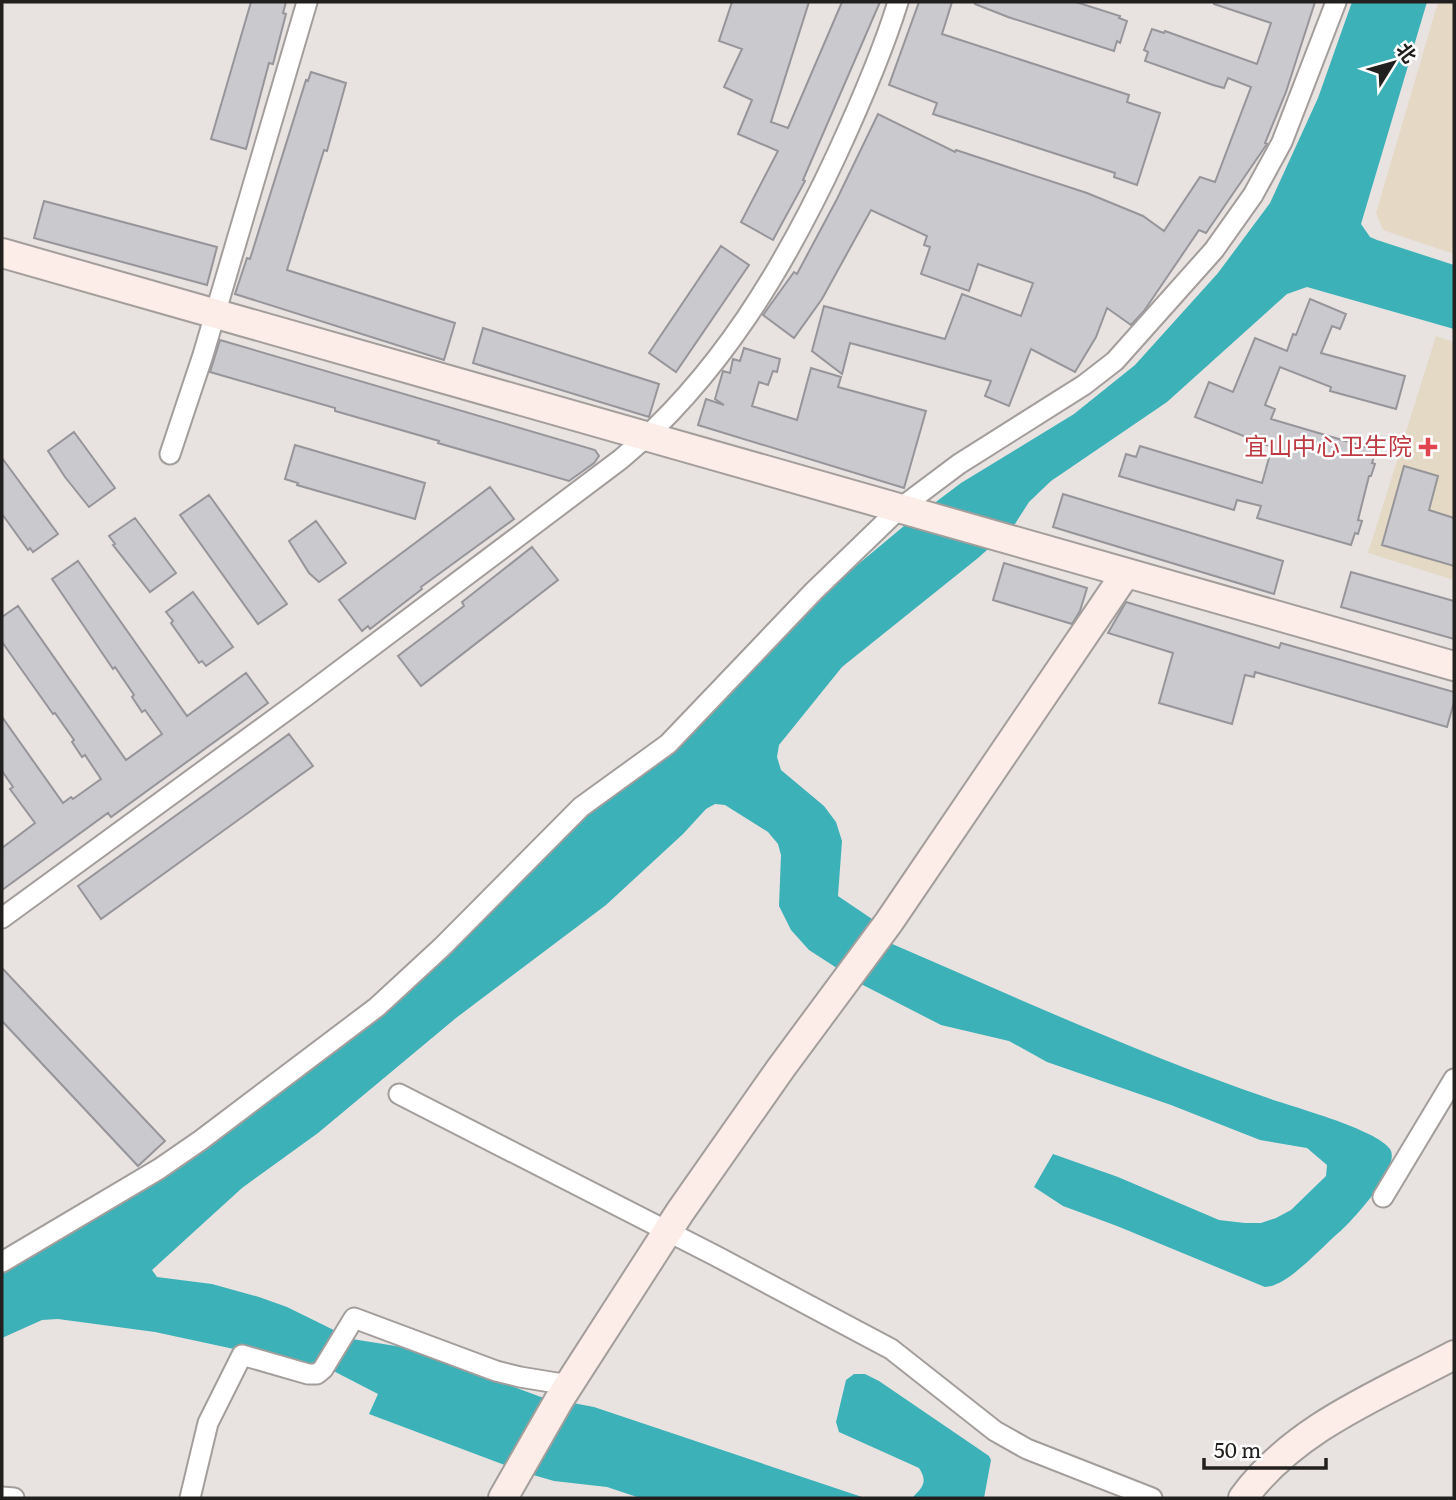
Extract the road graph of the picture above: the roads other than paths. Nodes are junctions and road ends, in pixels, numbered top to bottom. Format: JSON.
{"nodes":[{"id":1,"x":307,"y":2,"type":"edge"},
{"id":2,"x":898,"y":2,"type":"edge"},
{"id":3,"x":1336,"y":2,"type":"edge"},
{"id":4,"x":2,"y":253,"type":"edge"},
{"id":5,"x":215,"y":314,"type":"junction"},
{"id":6,"x":647,"y":437,"type":"junction"},
{"id":7,"x":170,"y":454,"type":"dead end"},
{"id":8,"x":909,"y":511,"type":"junction"},
{"id":9,"x":1126,"y":573,"type":"junction"},
{"id":10,"x":1454,"y":666,"type":"edge"},
{"id":11,"x":2,"y":918,"type":"edge"},
{"id":12,"x":1454,"y":1079,"type":"edge"},
{"id":13,"x":399,"y":1094,"type":"dead end"},
{"id":14,"x":1383,"y":1197,"type":"dead end"},
{"id":15,"x":668,"y":1231,"type":"junction"},
{"id":16,"x":2,"y":1262,"type":"edge"},
{"id":17,"x":1454,"y":1355,"type":"edge"},
{"id":18,"x":564,"y":1393,"type":"junction"},
{"id":19,"x":509,"y":1486,"type":"edge"},
{"id":20,"x":2,"y":1497,"type":"edge"},
{"id":21,"x":14,"y":1498,"type":"edge"},
{"id":22,"x":190,"y":1498,"type":"edge"},
{"id":23,"x":1152,"y":1498,"type":"edge"},
{"id":24,"x":1243,"y":1498,"type":"edge"}],
"edges":[{"from":1,"to":5,"type":"street"},
{"from":2,"to":6,"type":"street"},
{"from":3,"to":8,"type":"street"},
{"from":4,"to":5,"type":"street"},
{"from":5,"to":6,"type":"street"},
{"from":5,"to":7,"type":"street"},
{"from":6,"to":8,"type":"street"},
{"from":6,"to":11,"type":"street"},
{"from":8,"to":9,"type":"street"},
{"from":8,"to":16,"type":"street"},
{"from":9,"to":10,"type":"street"},
{"from":9,"to":15,"type":"street"},
{"from":12,"to":14,"type":"street"},
{"from":13,"to":15,"type":"street"},
{"from":15,"to":18,"type":"street"},
{"from":15,"to":23,"type":"street"},
{"from":17,"to":24,"type":"street"},
{"from":18,"to":19,"type":"street"},
{"from":18,"to":22,"type":"street"},
{"from":20,"to":21,"type":"street"}]}
